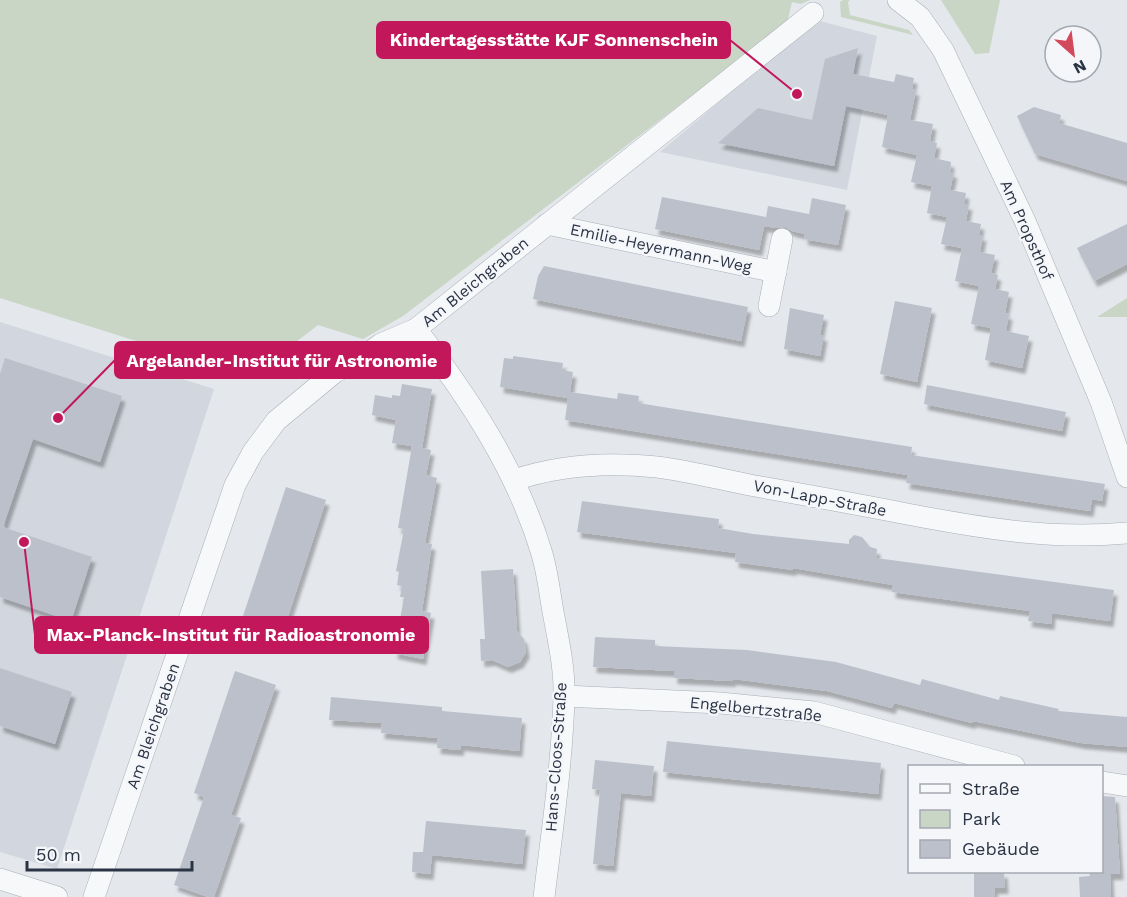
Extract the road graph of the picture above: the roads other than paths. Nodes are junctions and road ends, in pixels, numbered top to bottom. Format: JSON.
{"nodes":[{"id":1,"x":898,"y":0,"type":"edge"},
{"id":2,"x":813,"y":13,"type":"dead end"},
{"id":3,"x":547,"y":224,"type":"junction"},
{"id":4,"x":782,"y":240,"type":"dead end"},
{"id":5,"x":776,"y":272,"type":"junction"},
{"id":6,"x":769,"y":306,"type":"dead end"},
{"id":7,"x":416,"y":329,"type":"junction"},
{"id":8,"x":1127,"y":477,"type":"edge"},
{"id":9,"x":514,"y":480,"type":"junction"},
{"id":10,"x":1127,"y":533,"type":"edge"},
{"id":11,"x":564,"y":696,"type":"junction"},
{"id":12,"x":1010,"y":765,"type":"edge"},
{"id":13,"x":1103,"y":782,"type":"edge"},
{"id":14,"x":1127,"y":786,"type":"edge"},
{"id":15,"x":0,"y":879,"type":"edge"},
{"id":16,"x":57,"y":897,"type":"edge"},
{"id":17,"x":94,"y":897,"type":"edge"},
{"id":18,"x":544,"y":897,"type":"edge"}],
"edges":[{"from":1,"to":8,"type":"street","name":"Am Propsthof"},
{"from":2,"to":3,"type":"street","name":"Am Bleichgraben"},
{"from":3,"to":5,"type":"street","name":"Emilie-Heyermann-Weg"},
{"from":3,"to":7,"type":"street","name":"Am Bleichgraben"},
{"from":4,"to":5,"type":"street","name":"Emilie-Heyermann-Weg"},
{"from":5,"to":6,"type":"street","name":"Emilie-Heyermann-Weg"},
{"from":7,"to":9,"type":"street","name":"Hans-Cloos-Straße"},
{"from":7,"to":17,"type":"street","name":"Am Bleichgraben"},
{"from":9,"to":10,"type":"street","name":"Von-Lapp-Straße"},
{"from":9,"to":11,"type":"street","name":"Hans-Cloos-Straße"},
{"from":11,"to":12,"type":"street","name":"Engelbertzstraße"},
{"from":11,"to":18,"type":"street","name":"Hans-Cloos-Straße"},
{"from":13,"to":14,"type":"street"},
{"from":15,"to":16,"type":"street"}]}
